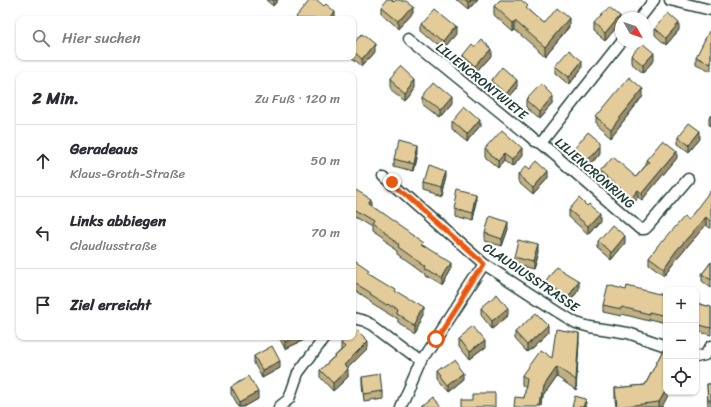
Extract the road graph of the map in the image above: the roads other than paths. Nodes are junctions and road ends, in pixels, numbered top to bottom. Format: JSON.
{"nodes":[{"id":1,"x":654,"y":0,"type":"edge"},
{"id":2,"x":670,"y":0,"type":"edge"},
{"id":3,"x":711,"y":10,"type":"edge"},
{"id":4,"x":645,"y":12,"type":"edge"},
{"id":5,"x":409,"y":38,"type":"dead end"},
{"id":6,"x":616,"y":48,"type":"edge"},
{"id":7,"x":541,"y":143,"type":"junction"},
{"id":8,"x":383,"y":175,"type":"dead end"},
{"id":9,"x":688,"y":180,"type":"dead end"},
{"id":10,"x":484,"y":264,"type":"junction"},
{"id":11,"x":356,"y":318,"type":"edge"},
{"id":12,"x":323,"y":340,"type":"edge"},
{"id":13,"x":663,"y":345,"type":"edge"},
{"id":14,"x":711,"y":346,"type":"edge"},
{"id":15,"x":699,"y":356,"type":"edge"},
{"id":16,"x":421,"y":362,"type":"junction"},
{"id":17,"x":279,"y":407,"type":"edge"},
{"id":18,"x":401,"y":407,"type":"edge"}],
"edges":[{"from":1,"to":4,"type":"street"},
{"from":2,"to":3,"type":"street"},
{"from":5,"to":7,"type":"street","name":"LILIENCRONTWIETE"},
{"from":6,"to":7,"type":"street","name":"LILIENCRONRING"},
{"from":7,"to":9,"type":"street","name":"LILIENCRONRING"},
{"from":8,"to":10,"type":"street","name":"CLAUDIUSSTRASSE"},
{"from":10,"to":13,"type":"street","name":"CLAUDIUSSTRASSE"},
{"from":10,"to":16,"type":"street"},
{"from":11,"to":16,"type":"street"},
{"from":12,"to":17,"type":"street"},
{"from":14,"to":15,"type":"street"},
{"from":16,"to":18,"type":"street"}]}
